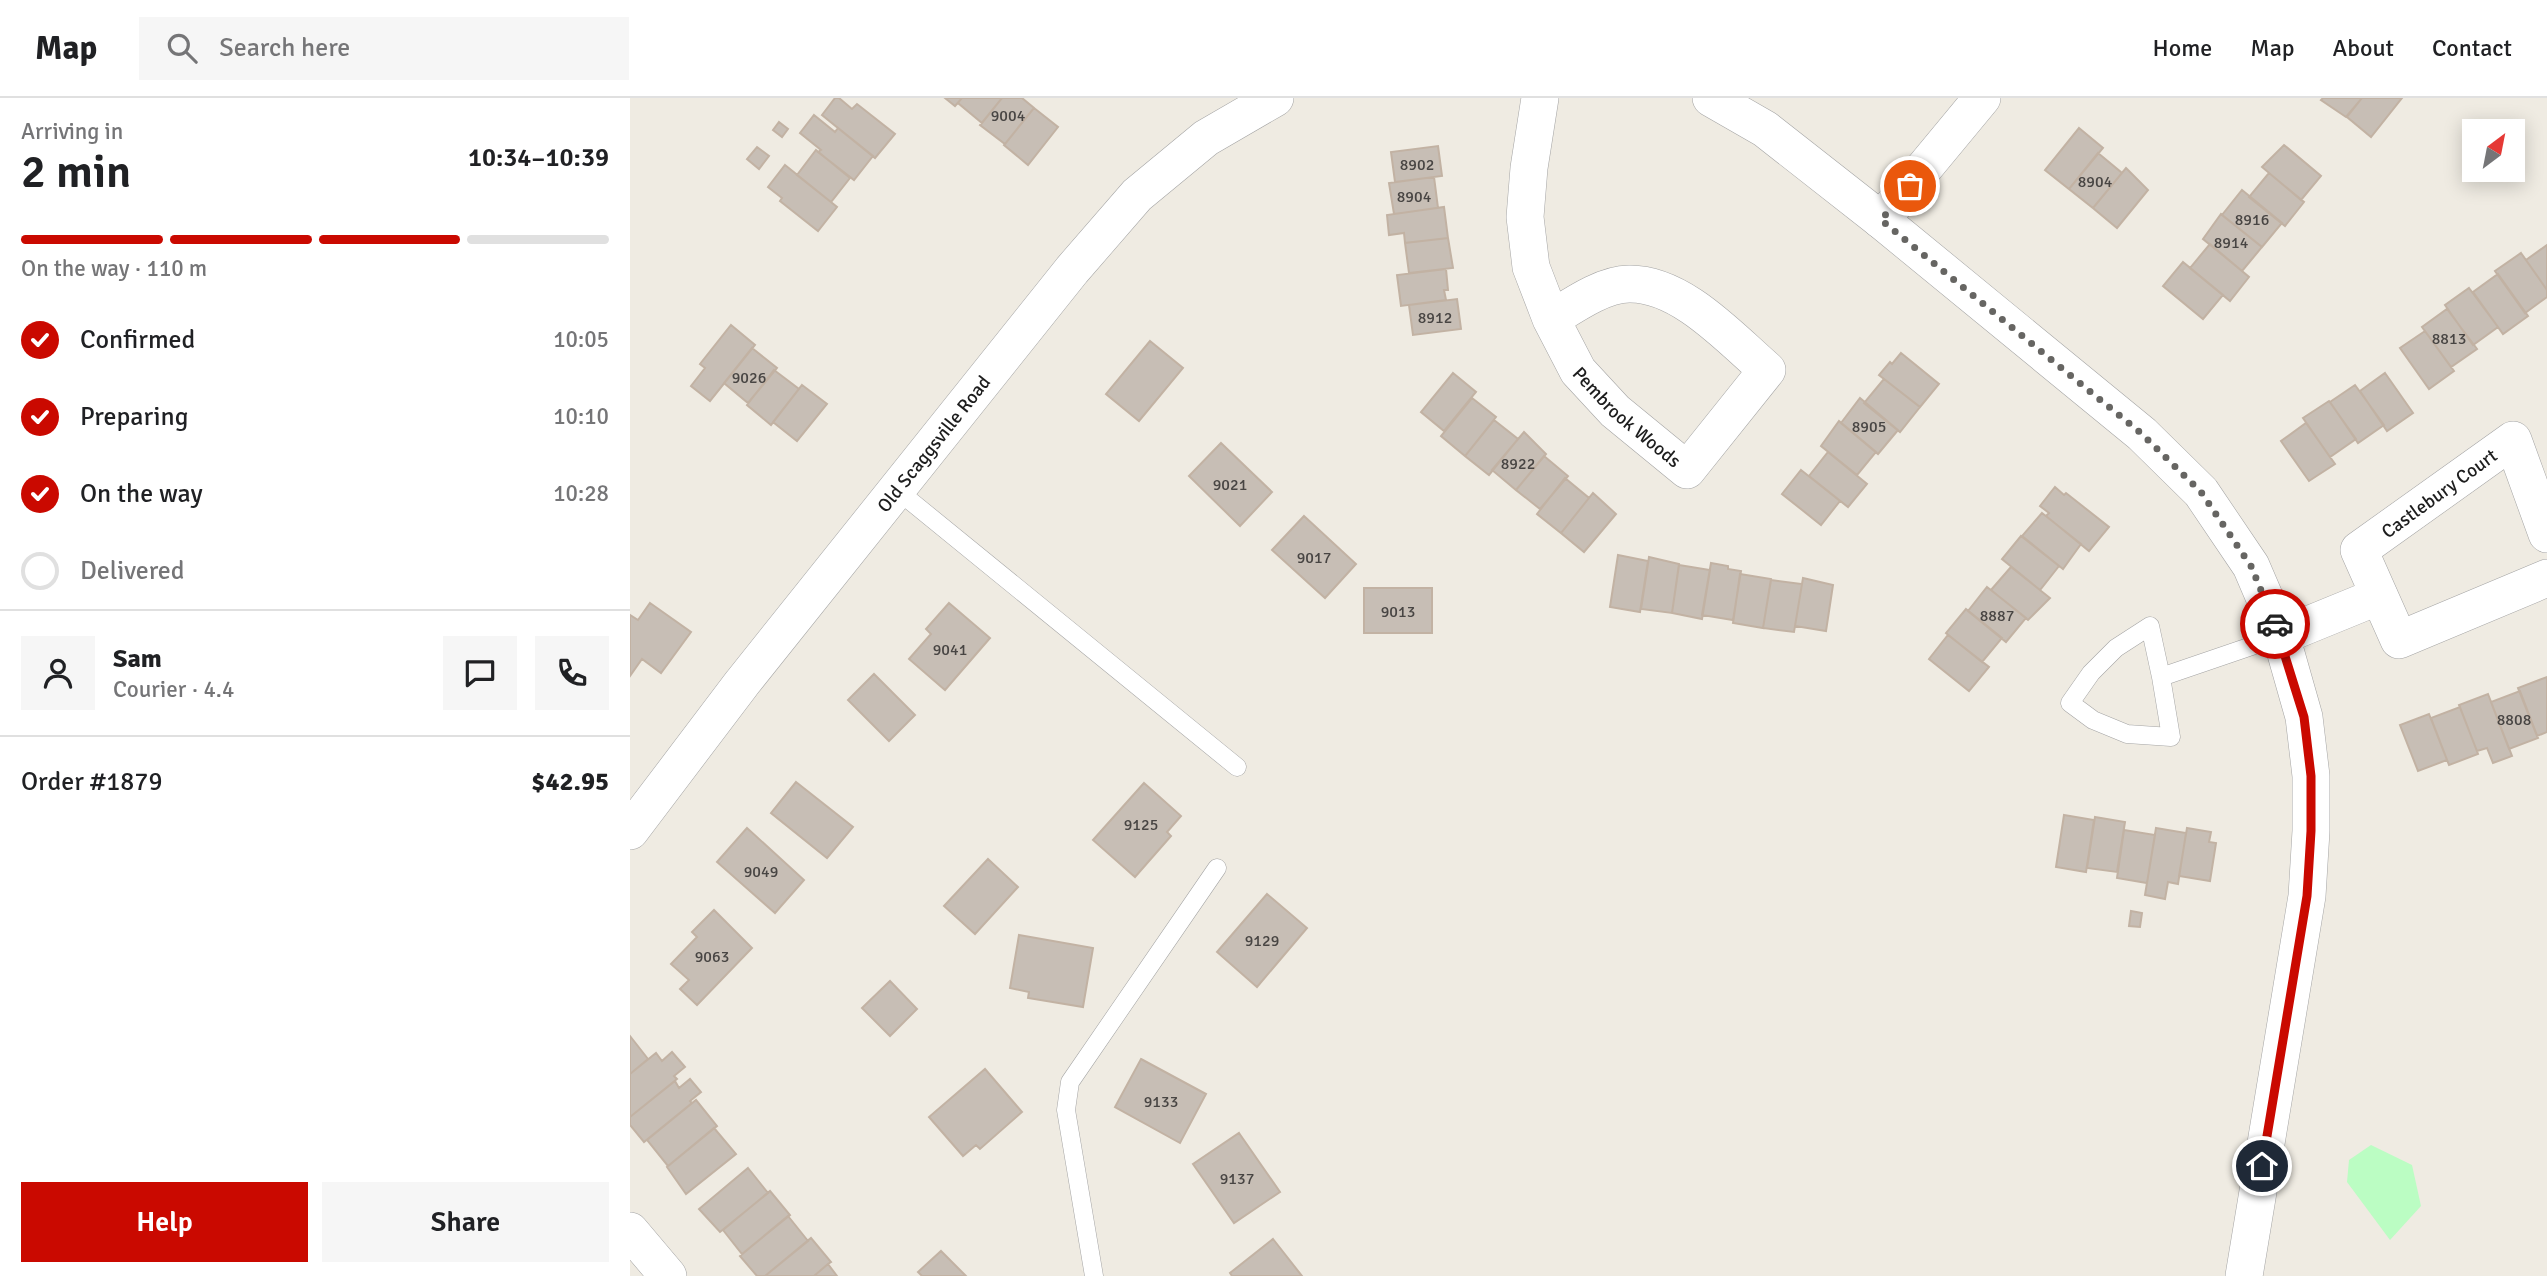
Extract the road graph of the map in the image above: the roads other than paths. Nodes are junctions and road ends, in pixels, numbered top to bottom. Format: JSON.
{"nodes":[{"id":1,"x":1275,"y":98,"type":"edge"},
{"id":2,"x":1540,"y":98,"type":"edge"},
{"id":3,"x":1711,"y":98,"type":"edge"},
{"id":4,"x":1977,"y":100,"type":"edge"},
{"id":5,"x":1881,"y":220,"type":"junction"},
{"id":6,"x":1551,"y":319,"type":"junction"},
{"id":7,"x":897,"y":490,"type":"junction"},
{"id":8,"x":2547,"y":534,"type":"edge"},
{"id":9,"x":2547,"y":578,"type":"edge"},
{"id":10,"x":2379,"y":596,"type":"junction"},
{"id":11,"x":2281,"y":636,"type":"junction"},
{"id":12,"x":2161,"y":677,"type":"junction"},
{"id":13,"x":1237,"y":767,"type":"dead end"},
{"id":14,"x":630,"y":831,"type":"edge"},
{"id":15,"x":1217,"y":868,"type":"dead end"},
{"id":16,"x":630,"y":1231,"type":"edge"},
{"id":17,"x":668,"y":1276,"type":"edge"},
{"id":18,"x":1094,"y":1276,"type":"edge"},
{"id":19,"x":2244,"y":1276,"type":"edge"}],
"edges":[{"from":1,"to":7,"type":"street","name":"Old Scaggsville Road"},
{"from":2,"to":6,"type":"street","name":"Pembrook Woods"},
{"from":3,"to":5,"type":"street"},
{"from":4,"to":5,"type":"street"},
{"from":5,"to":11,"type":"street"},
{"from":6,"to":6,"type":"street","name":"Pembrook Woods"},
{"from":7,"to":13,"type":"lane"},
{"from":7,"to":14,"type":"street","name":"Old Scaggsville Road"},
{"from":8,"to":10,"type":"street","name":"Castlebury Court"},
{"from":9,"to":10,"type":"street","name":"Castlebury Court"},
{"from":10,"to":11,"type":"street"},
{"from":11,"to":12,"type":"lane"},
{"from":11,"to":19,"type":"street"},
{"from":12,"to":12,"type":"lane"},
{"from":15,"to":18,"type":"lane"},
{"from":16,"to":17,"type":"street"}]}
